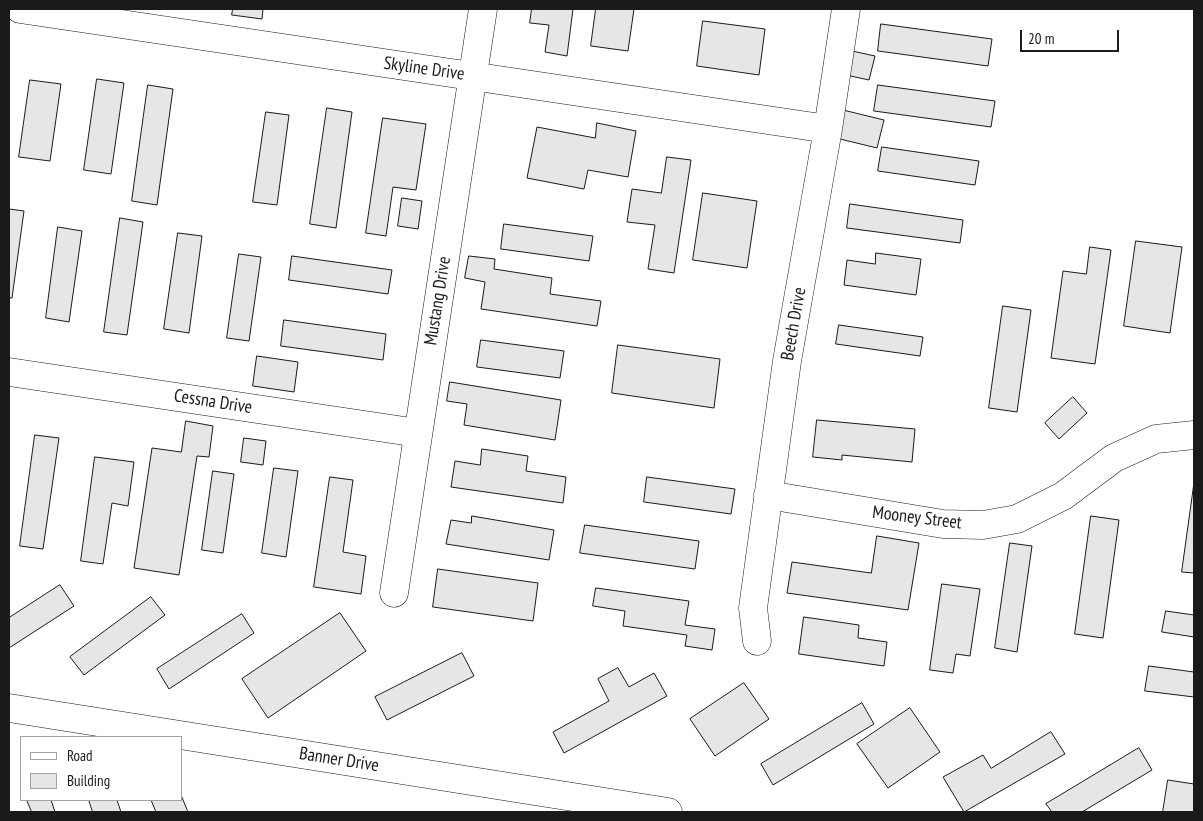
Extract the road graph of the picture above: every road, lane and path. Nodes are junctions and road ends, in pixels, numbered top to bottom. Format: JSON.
{"nodes":[{"id":1,"x":20,"y":9,"type":"edge"},
{"id":2,"x":483,"y":9,"type":"edge"},
{"id":3,"x":846,"y":9,"type":"edge"},
{"id":4,"x":473,"y":77,"type":"junction"},
{"id":5,"x":828,"y":129,"type":"junction"},
{"id":6,"x":9,"y":372,"type":"edge"},
{"id":7,"x":418,"y":433,"type":"junction"},
{"id":8,"x":1194,"y":435,"type":"edge"},
{"id":9,"x":768,"y":495,"type":"junction"},
{"id":10,"x":394,"y":593,"type":"dead end"},
{"id":11,"x":757,"y":641,"type":"dead end"},
{"id":12,"x":9,"y":708,"type":"edge"},
{"id":13,"x":668,"y":812,"type":"edge"}],
"edges":[{"from":1,"to":4,"type":"street","name":"Skyline Drive"},
{"from":2,"to":4,"type":"street","name":"Mustang Drive"},
{"from":3,"to":5,"type":"street","name":"Beech Drive"},
{"from":4,"to":5,"type":"street","name":"Skyline Drive"},
{"from":4,"to":7,"type":"street","name":"Mustang Drive"},
{"from":5,"to":9,"type":"street","name":"Beech Drive"},
{"from":6,"to":7,"type":"street","name":"Cessna Drive"},
{"from":7,"to":10,"type":"street","name":"Mustang Drive"},
{"from":8,"to":9,"type":"street","name":"Mooney Street"},
{"from":9,"to":11,"type":"street","name":"Beech Drive"},
{"from":12,"to":13,"type":"street","name":"Banner Drive"}]}
